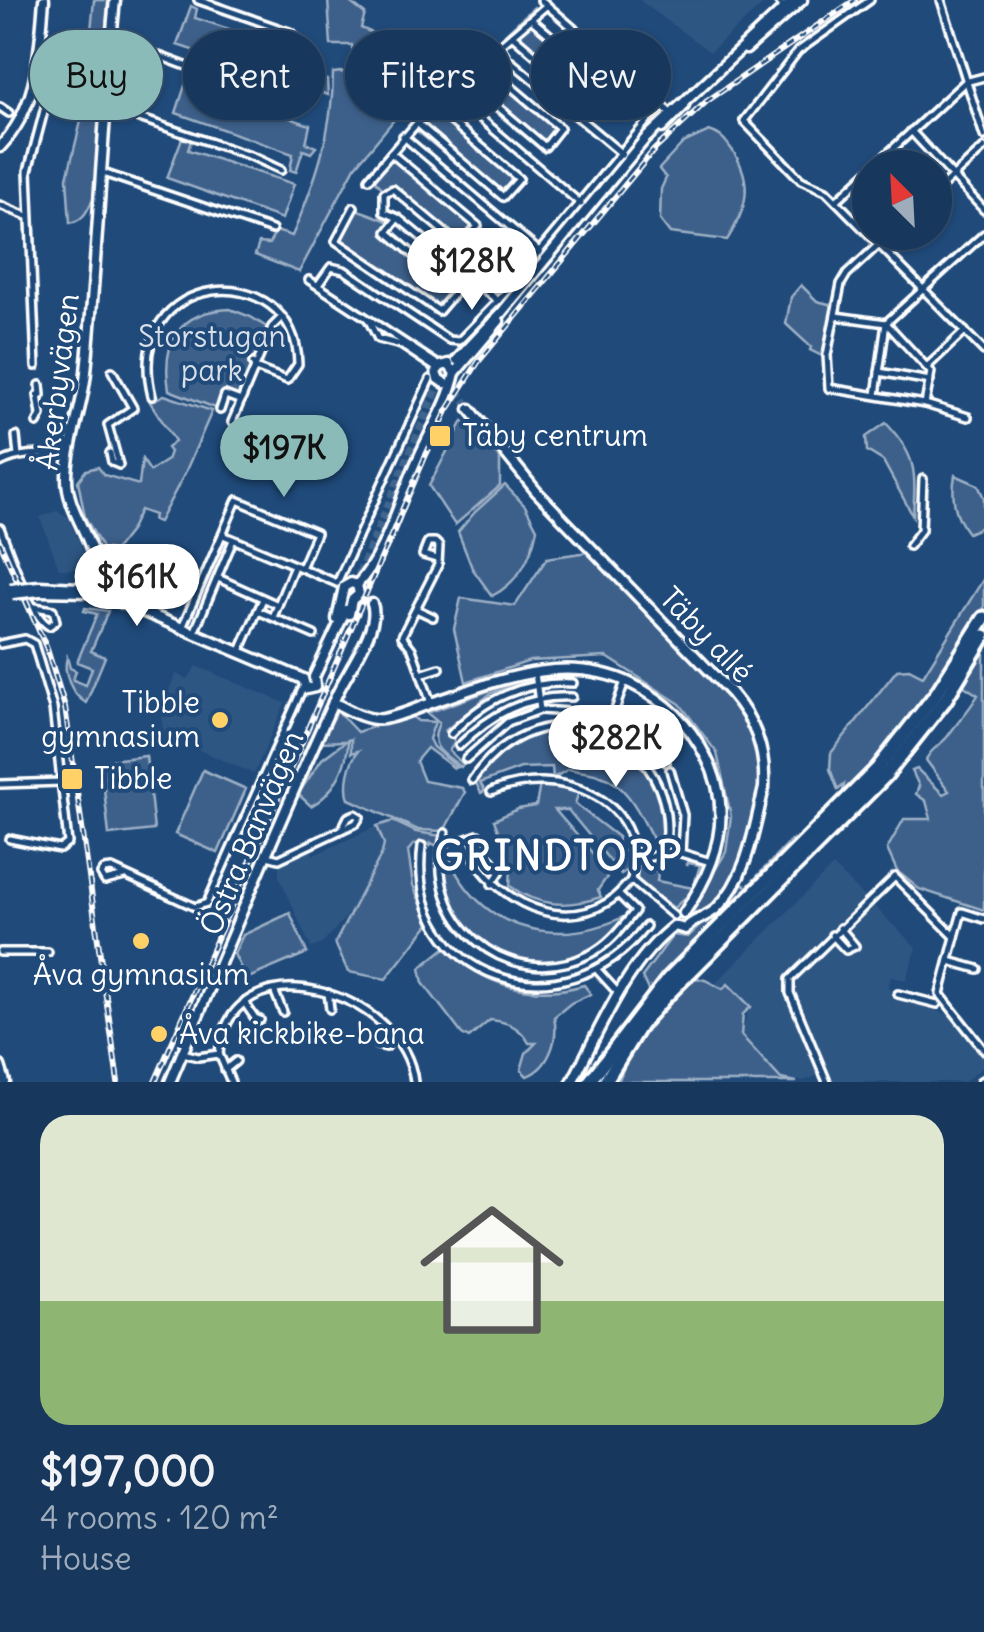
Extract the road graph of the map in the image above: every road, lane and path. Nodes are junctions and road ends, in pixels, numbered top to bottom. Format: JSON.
{"nodes":[{"id":1,"x":44,"y":0,"type":"edge"},
{"id":2,"x":115,"y":0,"type":"edge"},
{"id":3,"x":198,"y":0,"type":"edge"},
{"id":4,"x":777,"y":0,"type":"edge"},
{"id":5,"x":793,"y":0,"type":"edge"},
{"id":6,"x":802,"y":0,"type":"edge"},
{"id":7,"x":870,"y":0,"type":"edge"},
{"id":8,"x":941,"y":0,"type":"edge"},
{"id":9,"x":544,"y":3,"type":"edge"},
{"id":10,"x":787,"y":10,"type":"junction"},
{"id":11,"x":531,"y":19,"type":"junction"},
{"id":12,"x":112,"y":30,"type":"edge"},
{"id":13,"x":283,"y":30,"type":"edge"},
{"id":14,"x":576,"y":30,"type":"edge"},
{"id":15,"x":512,"y":35,"type":"joint"},
{"id":16,"x":511,"y":61,"type":"edge"},
{"id":17,"x":984,"y":77,"type":"edge"},
{"id":18,"x":965,"y":82,"type":"junction"},
{"id":19,"x":511,"y":86,"type":"edge"},
{"id":20,"x":0,"y":107,"type":"edge"},
{"id":21,"x":9,"y":113,"type":"dead end"},
{"id":22,"x":672,"y":114,"type":"joint"},
{"id":23,"x":511,"y":118,"type":"edge"},
{"id":24,"x":40,"y":120,"type":"edge"},
{"id":25,"x":103,"y":120,"type":"edge"},
{"id":26,"x":143,"y":120,"type":"edge"},
{"id":27,"x":421,"y":120,"type":"edge"},
{"id":28,"x":450,"y":120,"type":"edge"},
{"id":29,"x":482,"y":120,"type":"edge"},
{"id":30,"x":649,"y":120,"type":"edge"},
{"id":31,"x":417,"y":124,"type":"junction"},
{"id":32,"x":911,"y":131,"type":"junction"},
{"id":33,"x":404,"y":136,"type":"junction"},
{"id":34,"x":984,"y":136,"type":"edge"},
{"id":35,"x":0,"y":147,"type":"edge"},
{"id":36,"x":984,"y":148,"type":"edge"},
{"id":37,"x":891,"y":150,"type":"edge"},
{"id":38,"x":928,"y":150,"type":"edge"},
{"id":39,"x":392,"y":153,"type":"junction"},
{"id":40,"x":622,"y":154,"type":"junction"},
{"id":41,"x":281,"y":170,"type":"dead end"},
{"id":42,"x":100,"y":172,"type":"junction"},
{"id":43,"x":952,"y":176,"type":"joint"},
{"id":44,"x":369,"y":179,"type":"dead end"},
{"id":45,"x":852,"y":187,"type":"edge"},
{"id":46,"x":836,"y":201,"type":"junction"},
{"id":47,"x":581,"y":204,"type":"junction"},
{"id":48,"x":0,"y":205,"type":"edge"},
{"id":49,"x":354,"y":207,"type":"dead end"},
{"id":50,"x":984,"y":210,"type":"edge"},
{"id":51,"x":29,"y":217,"type":"junction"},
{"id":52,"x":852,"y":217,"type":"edge"},
{"id":53,"x":398,"y":218,"type":"junction"},
{"id":54,"x":272,"y":230,"type":"dead end"},
{"id":55,"x":984,"y":234,"type":"edge"},
{"id":56,"x":874,"y":250,"type":"edge"},
{"id":57,"x":884,"y":250,"type":"edge"},
{"id":58,"x":540,"y":252,"type":"junction"},
{"id":59,"x":309,"y":280,"type":"dead end"},
{"id":60,"x":318,"y":286,"type":"junction"},
{"id":61,"x":924,"y":290,"type":"junction"},
{"id":62,"x":498,"y":301,"type":"junction"},
{"id":63,"x":836,"y":316,"type":"junction"},
{"id":64,"x":366,"y":317,"type":"junction"},
{"id":65,"x":282,"y":318,"type":"junction"},
{"id":66,"x":886,"y":323,"type":"junction"},
{"id":67,"x":386,"y":329,"type":"junction"},
{"id":68,"x":964,"y":331,"type":"junction"},
{"id":69,"x":375,"y":333,"type":"junction"},
{"id":70,"x":984,"y":351,"type":"edge"},
{"id":71,"x":254,"y":365,"type":"junction"},
{"id":72,"x":36,"y":366,"type":"dead end"},
{"id":73,"x":928,"y":366,"type":"junction"},
{"id":74,"x":112,"y":371,"type":"dead end"},
{"id":75,"x":448,"y":371,"type":"junction"},
{"id":76,"x":879,"y":372,"type":"junction"},
{"id":77,"x":430,"y":379,"type":"dead end"},
{"id":78,"x":930,"y":381,"type":"junction"},
{"id":79,"x":40,"y":386,"type":"dead end"},
{"id":80,"x":152,"y":396,"type":"dead end"},
{"id":81,"x":876,"y":396,"type":"junction"},
{"id":82,"x":241,"y":401,"type":"junction"},
{"id":83,"x":925,"y":404,"type":"junction"},
{"id":84,"x":470,"y":409,"type":"tunnel mouth"},
{"id":85,"x":220,"y":410,"type":"dead end"},
{"id":86,"x":968,"y":418,"type":"dead end"},
{"id":87,"x":232,"y":422,"type":"dead end"},
{"id":88,"x":37,"y":423,"type":"dead end"},
{"id":89,"x":16,"y":436,"type":"dead end"},
{"id":90,"x":110,"y":453,"type":"dead end"},
{"id":91,"x":68,"y":454,"type":"junction"},
{"id":92,"x":18,"y":456,"type":"junction"},
{"id":93,"x":0,"y":463,"type":"edge"},
{"id":94,"x":922,"y":479,"type":"dead end"},
{"id":95,"x":0,"y":528,"type":"edge"},
{"id":96,"x":223,"y":535,"type":"junction"},
{"id":97,"x":232,"y":540,"type":"junction"},
{"id":98,"x":909,"y":546,"type":"dead end"},
{"id":99,"x":437,"y":559,"type":"dead end"},
{"id":100,"x":297,"y":567,"type":"junction"},
{"id":101,"x":218,"y":578,"type":"junction"},
{"id":102,"x":357,"y":585,"type":"junction"},
{"id":103,"x":344,"y":591,"type":"junction"},
{"id":104,"x":5,"y":592,"type":"edge"},
{"id":105,"x":93,"y":592,"type":"junction"},
{"id":106,"x":263,"y":599,"type":"junction"},
{"id":107,"x":372,"y":604,"type":"dead end"},
{"id":108,"x":278,"y":605,"type":"junction"},
{"id":109,"x":34,"y":607,"type":"junction"},
{"id":110,"x":416,"y":609,"type":"junction"},
{"id":111,"x":258,"y":610,"type":"junction"},
{"id":112,"x":346,"y":610,"type":"tunnel mouth"},
{"id":113,"x":273,"y":617,"type":"junction"},
{"id":114,"x":434,"y":617,"type":"dead end"},
{"id":115,"x":984,"y":618,"type":"edge"},
{"id":116,"x":182,"y":628,"type":"junction"},
{"id":117,"x":194,"y":633,"type":"junction"},
{"id":118,"x":314,"y":635,"type":"dead end"},
{"id":119,"x":984,"y":636,"type":"edge"},
{"id":120,"x":0,"y":644,"type":"edge"},
{"id":121,"x":240,"y":653,"type":"junction"},
{"id":122,"x":324,"y":662,"type":"junction"},
{"id":123,"x":440,"y":668,"type":"dead end"},
{"id":124,"x":534,"y":670,"type":"junction"},
{"id":125,"x":421,"y":674,"type":"junction"},
{"id":126,"x":625,"y":681,"type":"junction"},
{"id":127,"x":573,"y":683,"type":"dead end"},
{"id":128,"x":303,"y":684,"type":"junction"},
{"id":129,"x":536,"y":684,"type":"junction"},
{"id":130,"x":572,"y":697,"type":"dead end"},
{"id":131,"x":538,"y":698,"type":"junction"},
{"id":132,"x":333,"y":702,"type":"junction"},
{"id":133,"x":431,"y":703,"type":"junction"},
{"id":134,"x":540,"y":710,"type":"junction"},
{"id":135,"x":599,"y":714,"type":"dead end"},
{"id":136,"x":451,"y":734,"type":"dead end"},
{"id":137,"x":459,"y":746,"type":"dead end"},
{"id":138,"x":466,"y":759,"type":"dead end"},
{"id":139,"x":666,"y":762,"type":"dead end"},
{"id":140,"x":670,"y":770,"type":"dead end"},
{"id":141,"x":472,"y":780,"type":"dead end"},
{"id":142,"x":63,"y":782,"type":"junction"},
{"id":143,"x":0,"y":784,"type":"edge"},
{"id":144,"x":491,"y":792,"type":"dead end"},
{"id":145,"x":342,"y":829,"type":"dead end"},
{"id":146,"x":445,"y":833,"type":"dead end"},
{"id":147,"x":10,"y":839,"type":"dead end"},
{"id":148,"x":422,"y":846,"type":"dead end"},
{"id":149,"x":267,"y":856,"type":"junction"},
{"id":150,"x":635,"y":861,"type":"junction"},
{"id":151,"x":714,"y":863,"type":"junction"},
{"id":152,"x":126,"y":876,"type":"dead end"},
{"id":153,"x":631,"y":880,"type":"junction"},
{"id":154,"x":492,"y":884,"type":"junction"},
{"id":155,"x":618,"y":894,"type":"junction"},
{"id":156,"x":674,"y":916,"type":"junction"},
{"id":157,"x":687,"y":918,"type":"junction"},
{"id":158,"x":984,"y":919,"type":"edge"},
{"id":159,"x":646,"y":926,"type":"dead end"},
{"id":160,"x":674,"y":926,"type":"junction"},
{"id":161,"x":840,"y":928,"type":"junction"},
{"id":162,"x":832,"y":936,"type":"junction"},
{"id":163,"x":955,"y":937,"type":"junction"},
{"id":164,"x":0,"y":952,"type":"edge"},
{"id":165,"x":48,"y":952,"type":"dead end"},
{"id":166,"x":949,"y":961,"type":"junction"},
{"id":167,"x":978,"y":968,"type":"dead end"},
{"id":168,"x":597,"y":970,"type":"junction"},
{"id":169,"x":274,"y":990,"type":"junction"},
{"id":170,"x":328,"y":993,"type":"junction"},
{"id":171,"x":898,"y":994,"type":"dead end"},
{"id":172,"x":620,"y":995,"type":"junction"},
{"id":173,"x":244,"y":1002,"type":"junction"},
{"id":174,"x":937,"y":1004,"type":"dead end"},
{"id":175,"x":330,"y":1008,"type":"dead end"},
{"id":176,"x":283,"y":1012,"type":"dead end"},
{"id":177,"x":260,"y":1020,"type":"dead end"},
{"id":178,"x":393,"y":1038,"type":"junction"},
{"id":179,"x":377,"y":1044,"type":"dead end"},
{"id":180,"x":984,"y":1050,"type":"edge"},
{"id":181,"x":182,"y":1053,"type":"junction"},
{"id":182,"x":219,"y":1054,"type":"junction"},
{"id":183,"x":236,"y":1061,"type":"dead end"},
{"id":184,"x":0,"y":1066,"type":"edge"},
{"id":185,"x":225,"y":1070,"type":"junction"},
{"id":186,"x":613,"y":1081,"type":"edge"},
{"id":187,"x":5,"y":1082,"type":"edge"},
{"id":188,"x":170,"y":1082,"type":"edge"},
{"id":189,"x":231,"y":1082,"type":"edge"},
{"id":190,"x":414,"y":1082,"type":"edge"},
{"id":191,"x":570,"y":1082,"type":"edge"},
{"id":192,"x":593,"y":1082,"type":"edge"},
{"id":193,"x":827,"y":1082,"type":"edge"}],
"edges":[{"from":1,"to":35,"type":"street"},
{"from":2,"to":12,"type":"street","name":"Åkerbyvägen"},
{"from":3,"to":13,"type":"street"},
{"from":4,"to":10,"type":"street"},
{"from":5,"to":10,"type":"street"},
{"from":6,"to":10,"type":"street"},
{"from":7,"to":46,"type":"street"},
{"from":8,"to":18,"type":"street"},
{"from":9,"to":11,"type":"street"},
{"from":9,"to":14,"type":"street"},
{"from":10,"to":22,"type":"street"},
{"from":11,"to":15,"type":"street"},
{"from":11,"to":15,"type":"street"},
{"from":16,"to":40,"type":"street"},
{"from":17,"to":18,"type":"street"},
{"from":18,"to":32,"type":"street"},
{"from":18,"to":34,"type":"street"},
{"from":19,"to":23,"type":"street"},
{"from":20,"to":21,"type":"street"},
{"from":22,"to":75,"type":"street"},
{"from":24,"to":51,"type":"street"},
{"from":25,"to":42,"type":"street","name":"Åkerbyvägen"},
{"from":26,"to":41,"type":"street"},
{"from":27,"to":31,"type":"street"},
{"from":28,"to":31,"type":"street"},
{"from":29,"to":47,"type":"street"},
{"from":30,"to":40,"type":"street"},
{"from":31,"to":33,"type":"street"},
{"from":32,"to":37,"type":"street"},
{"from":32,"to":38,"type":"street"},
{"from":33,"to":39,"type":"street"},
{"from":33,"to":58,"type":"street"},
{"from":36,"to":43,"type":"street"},
{"from":39,"to":44,"type":"street"},
{"from":39,"to":53,"type":"street"},
{"from":40,"to":47,"type":"street"},
{"from":42,"to":54,"type":"street"},
{"from":42,"to":91,"type":"street","name":"Åkerbyvägen"},
{"from":43,"to":50,"type":"street"},
{"from":45,"to":46,"type":"street"},
{"from":46,"to":52,"type":"street"},
{"from":47,"to":58,"type":"street"},
{"from":48,"to":51,"type":"street"},
{"from":49,"to":53,"type":"street"},
{"from":51,"to":72,"type":"street"},
{"from":53,"to":62,"type":"street"},
{"from":55,"to":61,"type":"street"},
{"from":56,"to":63,"type":"street"},
{"from":57,"to":61,"type":"street"},
{"from":58,"to":62,"type":"street"},
{"from":59,"to":60,"type":"street"},
{"from":60,"to":62,"type":"street"},
{"from":60,"to":64,"type":"street"},
{"from":61,"to":66,"type":"street"},
{"from":61,"to":68,"type":"street"},
{"from":63,"to":66,"type":"street"},
{"from":63,"to":81,"type":"street"},
{"from":64,"to":67,"type":"street"},
{"from":64,"to":69,"type":"street"},
{"from":65,"to":71,"type":"street"},
{"from":65,"to":71,"type":"street"},
{"from":65,"to":80,"type":"street"},
{"from":66,"to":73,"type":"street"},
{"from":66,"to":76,"type":"street"},
{"from":67,"to":69,"type":"street"},
{"from":67,"to":75,"type":"street"},
{"from":68,"to":70,"type":"street"},
{"from":68,"to":73,"type":"street"},
{"from":69,"to":75,"type":"street"},
{"from":71,"to":82,"type":"street"},
{"from":73,"to":78,"type":"street"},
{"from":74,"to":90,"type":"street"},
{"from":75,"to":102,"type":"street"},
{"from":76,"to":78,"type":"street"},
{"from":76,"to":81,"type":"street"},
{"from":77,"to":103,"type":"street"},
{"from":78,"to":83,"type":"street"},
{"from":79,"to":88,"type":"street"},
{"from":81,"to":83,"type":"street"},
{"from":82,"to":85,"type":"street"},
{"from":82,"to":87,"type":"street"},
{"from":83,"to":86,"type":"street"},
{"from":84,"to":157,"type":"street","name":"Täby allé"},
{"from":89,"to":92,"type":"street"},
{"from":91,"to":92,"type":"street"},
{"from":91,"to":105,"type":"street","name":"Åkerbyvägen"},
{"from":92,"to":93,"type":"street"},
{"from":94,"to":98,"type":"street"},
{"from":95,"to":109,"type":"street"},
{"from":96,"to":97,"type":"street"},
{"from":96,"to":100,"type":"street"},
{"from":96,"to":116,"type":"street"},
{"from":97,"to":100,"type":"street"},
{"from":97,"to":101,"type":"street"},
{"from":99,"to":110,"type":"street"},
{"from":100,"to":103,"type":"street"},
{"from":100,"to":108,"type":"street"},
{"from":101,"to":106,"type":"street"},
{"from":101,"to":117,"type":"street"},
{"from":102,"to":103,"type":"street"},
{"from":102,"to":103,"type":"street"},
{"from":103,"to":122,"type":"street"},
{"from":104,"to":105,"type":"street","bridge":true},
{"from":105,"to":116,"type":"street"},
{"from":106,"to":108,"type":"street"},
{"from":106,"to":111,"type":"street"},
{"from":107,"to":132,"type":"street","name":"Östra Banvägen"},
{"from":108,"to":113,"type":"street"},
{"from":109,"to":109,"type":"street"},
{"from":110,"to":114,"type":"street"},
{"from":110,"to":125,"type":"street"},
{"from":111,"to":113,"type":"street"},
{"from":111,"to":121,"type":"street"},
{"from":112,"to":122,"type":"street"},
{"from":113,"to":118,"type":"street"},
{"from":115,"to":192,"type":"highway"},
{"from":116,"to":117,"type":"street"},
{"from":117,"to":121,"type":"street"},
{"from":119,"to":186,"type":"highway"},
{"from":120,"to":142,"type":"street"},
{"from":121,"to":128,"type":"street"},
{"from":122,"to":128,"type":"street"},
{"from":123,"to":125,"type":"street"},
{"from":124,"to":126,"type":"street"},
{"from":124,"to":129,"type":"street"},
{"from":124,"to":133,"type":"street"},
{"from":125,"to":133,"type":"street"},
{"from":126,"to":139,"type":"street"},
{"from":126,"to":151,"type":"street"},
{"from":127,"to":129,"type":"street"},
{"from":128,"to":152,"type":"street"},
{"from":129,"to":131,"type":"street"},
{"from":129,"to":136,"type":"street"},
{"from":130,"to":131,"type":"street"},
{"from":131,"to":134,"type":"street"},
{"from":131,"to":137,"type":"street"},
{"from":132,"to":133,"type":"street"},
{"from":132,"to":149,"type":"street","name":"Östra Banvägen"},
{"from":134,"to":135,"type":"street"},
{"from":134,"to":138,"type":"street"},
{"from":140,"to":151,"type":"street"},
{"from":141,"to":150,"type":"street"},
{"from":142,"to":143,"type":"street"},
{"from":142,"to":147,"type":"street"},
{"from":144,"to":150,"type":"street"},
{"from":145,"to":149,"type":"street"},
{"from":146,"to":155,"type":"street"},
{"from":148,"to":168,"type":"street"},
{"from":149,"to":181,"type":"street","name":"Östra Banvägen"},
{"from":150,"to":153,"type":"street"},
{"from":151,"to":157,"type":"street"},
{"from":153,"to":155,"type":"street"},
{"from":153,"to":156,"type":"street"},
{"from":154,"to":154,"type":"street"},
{"from":154,"to":155,"type":"street"},
{"from":156,"to":157,"type":"street"},
{"from":156,"to":160,"type":"street"},
{"from":157,"to":160,"type":"street"},
{"from":158,"to":163,"type":"street"},
{"from":159,"to":168,"type":"street"},
{"from":160,"to":172,"type":"street"},
{"from":161,"to":162,"type":"street"},
{"from":161,"to":162,"type":"street"},
{"from":161,"to":163,"type":"street"},
{"from":162,"to":193,"type":"street"},
{"from":163,"to":166,"type":"street"},
{"from":164,"to":165,"type":"street"},
{"from":166,"to":167,"type":"street"},
{"from":166,"to":180,"type":"street"},
{"from":168,"to":172,"type":"street"},
{"from":169,"to":170,"type":"street"},
{"from":169,"to":173,"type":"street"},
{"from":169,"to":176,"type":"street"},
{"from":170,"to":175,"type":"street"},
{"from":170,"to":178,"type":"street"},
{"from":171,"to":174,"type":"street"},
{"from":172,"to":191,"type":"street"},
{"from":173,"to":177,"type":"street"},
{"from":173,"to":182,"type":"street"},
{"from":178,"to":179,"type":"street"},
{"from":178,"to":190,"type":"street"},
{"from":181,"to":182,"type":"street"},
{"from":181,"to":188,"type":"street","name":"Östra Banvägen"},
{"from":182,"to":185,"type":"street"},
{"from":183,"to":185,"type":"street"},
{"from":184,"to":187,"type":"street"},
{"from":185,"to":189,"type":"street"}]}
